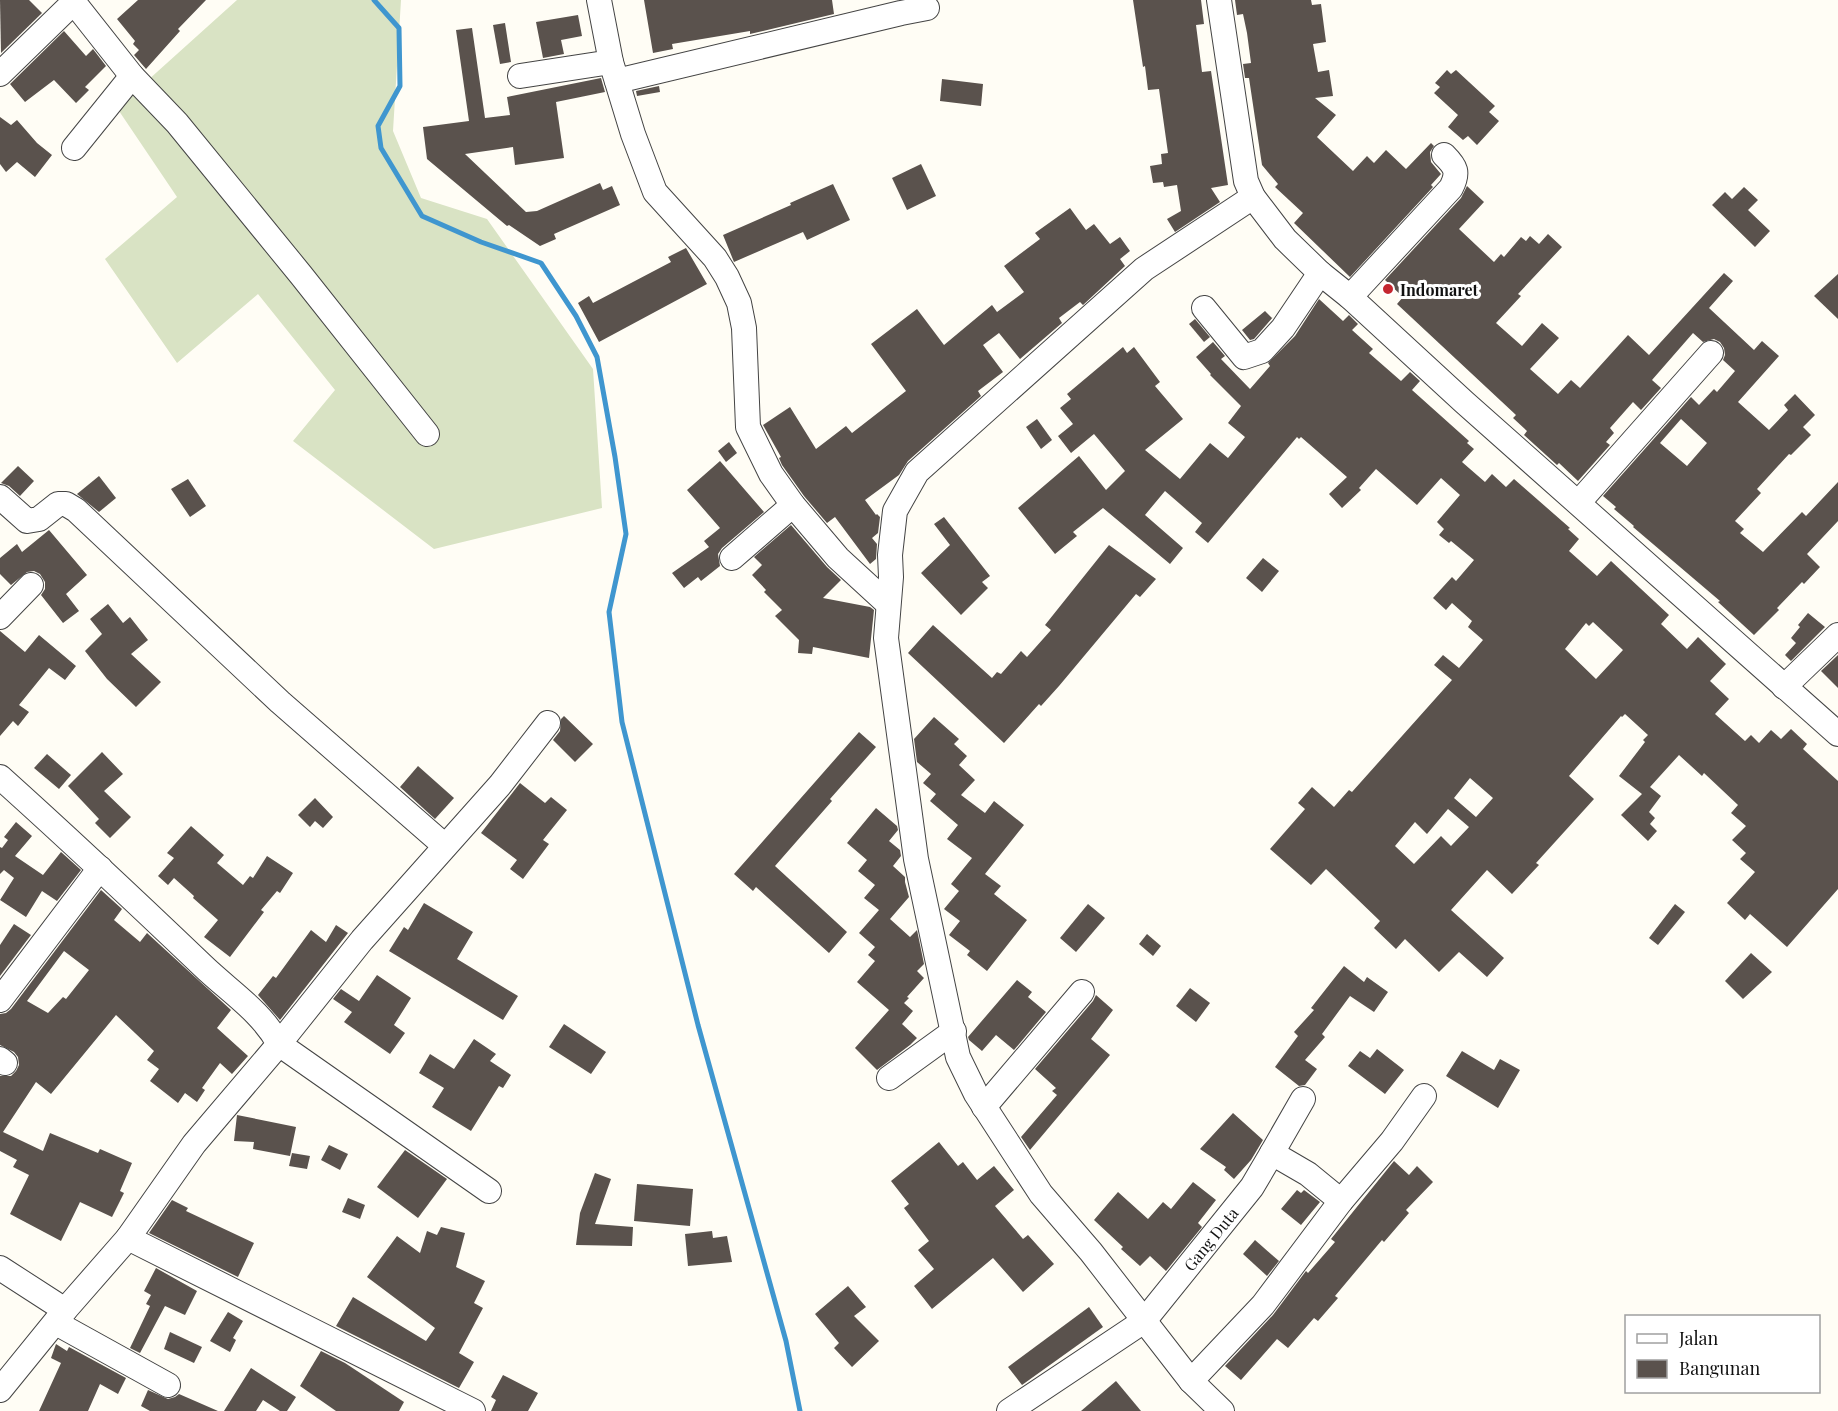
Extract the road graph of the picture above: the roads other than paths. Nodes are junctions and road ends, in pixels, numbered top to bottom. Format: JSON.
{"nodes":[{"id":1,"x":599,"y":0,"type":"edge"},
{"id":2,"x":1219,"y":0,"type":"edge"},
{"id":3,"x":73,"y":1,"type":"edge"},
{"id":4,"x":927,"y":8,"type":"dead end"},
{"id":5,"x":614,"y":72,"type":"junction"},
{"id":6,"x":0,"y":74,"type":"edge"},
{"id":7,"x":132,"y":76,"type":"junction"},
{"id":8,"x":520,"y":76,"type":"dead end"},
{"id":9,"x":74,"y":147,"type":"dead end"},
{"id":10,"x":1444,"y":155,"type":"dead end"},
{"id":11,"x":1253,"y":197,"type":"junction"},
{"id":12,"x":1320,"y":273,"type":"junction"},
{"id":13,"x":1350,"y":297,"type":"junction"},
{"id":14,"x":1204,"y":308,"type":"dead end"},
{"id":15,"x":1711,"y":353,"type":"dead end"},
{"id":16,"x":427,"y":434,"type":"dead end"},
{"id":17,"x":0,"y":497,"type":"edge"},
{"id":18,"x":1579,"y":502,"type":"junction"},
{"id":19,"x":793,"y":505,"type":"junction"},
{"id":20,"x":732,"y":558,"type":"dead end"},
{"id":21,"x":31,"y":585,"type":"dead end"},
{"id":22,"x":887,"y":603,"type":"junction"},
{"id":23,"x":0,"y":617,"type":"edge"},
{"id":24,"x":1838,"y":634,"type":"edge"},
{"id":25,"x":1784,"y":687,"type":"junction"},
{"id":26,"x":548,"y":723,"type":"dead end"},
{"id":27,"x":1838,"y":734,"type":"edge"},
{"id":28,"x":0,"y":777,"type":"edge"},
{"id":29,"x":445,"y":846,"type":"junction"},
{"id":30,"x":100,"y":868,"type":"junction"},
{"id":31,"x":1082,"y":992,"type":"dead end"},
{"id":32,"x":0,"y":1000,"type":"edge"},
{"id":33,"x":954,"y":1031,"type":"junction"},
{"id":34,"x":279,"y":1044,"type":"junction"},
{"id":35,"x":889,"y":1078,"type":"dead end"},
{"id":36,"x":1424,"y":1096,"type":"dead end"},
{"id":37,"x":1303,"y":1099,"type":"dead end"},
{"id":38,"x":984,"y":1107,"type":"junction"},
{"id":39,"x":1272,"y":1153,"type":"junction"},
{"id":40,"x":489,"y":1191,"type":"dead end"},
{"id":41,"x":1341,"y":1201,"type":"junction"},
{"id":42,"x":128,"y":1238,"type":"junction"},
{"id":43,"x":0,"y":1268,"type":"edge"},
{"id":44,"x":60,"y":1316,"type":"junction"},
{"id":45,"x":1144,"y":1321,"type":"junction"},
{"id":46,"x":1191,"y":1381,"type":"junction"},
{"id":47,"x":168,"y":1385,"type":"dead end"},
{"id":48,"x":0,"y":1390,"type":"edge"},
{"id":49,"x":473,"y":1411,"type":"edge"},
{"id":50,"x":1009,"y":1411,"type":"edge"},
{"id":51,"x":1222,"y":1411,"type":"edge"}],
"edges":[{"from":1,"to":5,"type":"street"},
{"from":2,"to":11,"type":"street"},
{"from":3,"to":6,"type":"street"},
{"from":3,"to":7,"type":"street"},
{"from":4,"to":5,"type":"street"},
{"from":5,"to":8,"type":"street"},
{"from":5,"to":19,"type":"street"},
{"from":7,"to":9,"type":"street"},
{"from":7,"to":16,"type":"street"},
{"from":10,"to":13,"type":"street"},
{"from":11,"to":12,"type":"street"},
{"from":11,"to":22,"type":"street"},
{"from":12,"to":13,"type":"street"},
{"from":12,"to":14,"type":"street"},
{"from":13,"to":18,"type":"street"},
{"from":15,"to":18,"type":"street"},
{"from":17,"to":29,"type":"street"},
{"from":18,"to":25,"type":"street"},
{"from":19,"to":20,"type":"street"},
{"from":19,"to":22,"type":"street"},
{"from":21,"to":23,"type":"street"},
{"from":22,"to":33,"type":"street"},
{"from":24,"to":25,"type":"street"},
{"from":25,"to":27,"type":"street"},
{"from":26,"to":29,"type":"street"},
{"from":28,"to":30,"type":"street"},
{"from":29,"to":34,"type":"street"},
{"from":30,"to":32,"type":"street"},
{"from":30,"to":34,"type":"street"},
{"from":31,"to":38,"type":"street"},
{"from":33,"to":35,"type":"street"},
{"from":33,"to":38,"type":"street"},
{"from":34,"to":40,"type":"street"},
{"from":34,"to":42,"type":"street"},
{"from":36,"to":41,"type":"street"},
{"from":37,"to":39,"type":"street","name":"Gang Duta"},
{"from":38,"to":45,"type":"street"},
{"from":39,"to":41,"type":"street"},
{"from":39,"to":45,"type":"street","name":"Gang Duta"},
{"from":41,"to":46,"type":"street"},
{"from":42,"to":44,"type":"street"},
{"from":42,"to":49,"type":"street"},
{"from":43,"to":44,"type":"street"},
{"from":44,"to":47,"type":"street"},
{"from":44,"to":48,"type":"street"},
{"from":45,"to":46,"type":"street"},
{"from":45,"to":50,"type":"street","name":"Gang Duta"},
{"from":46,"to":51,"type":"street"}]}
